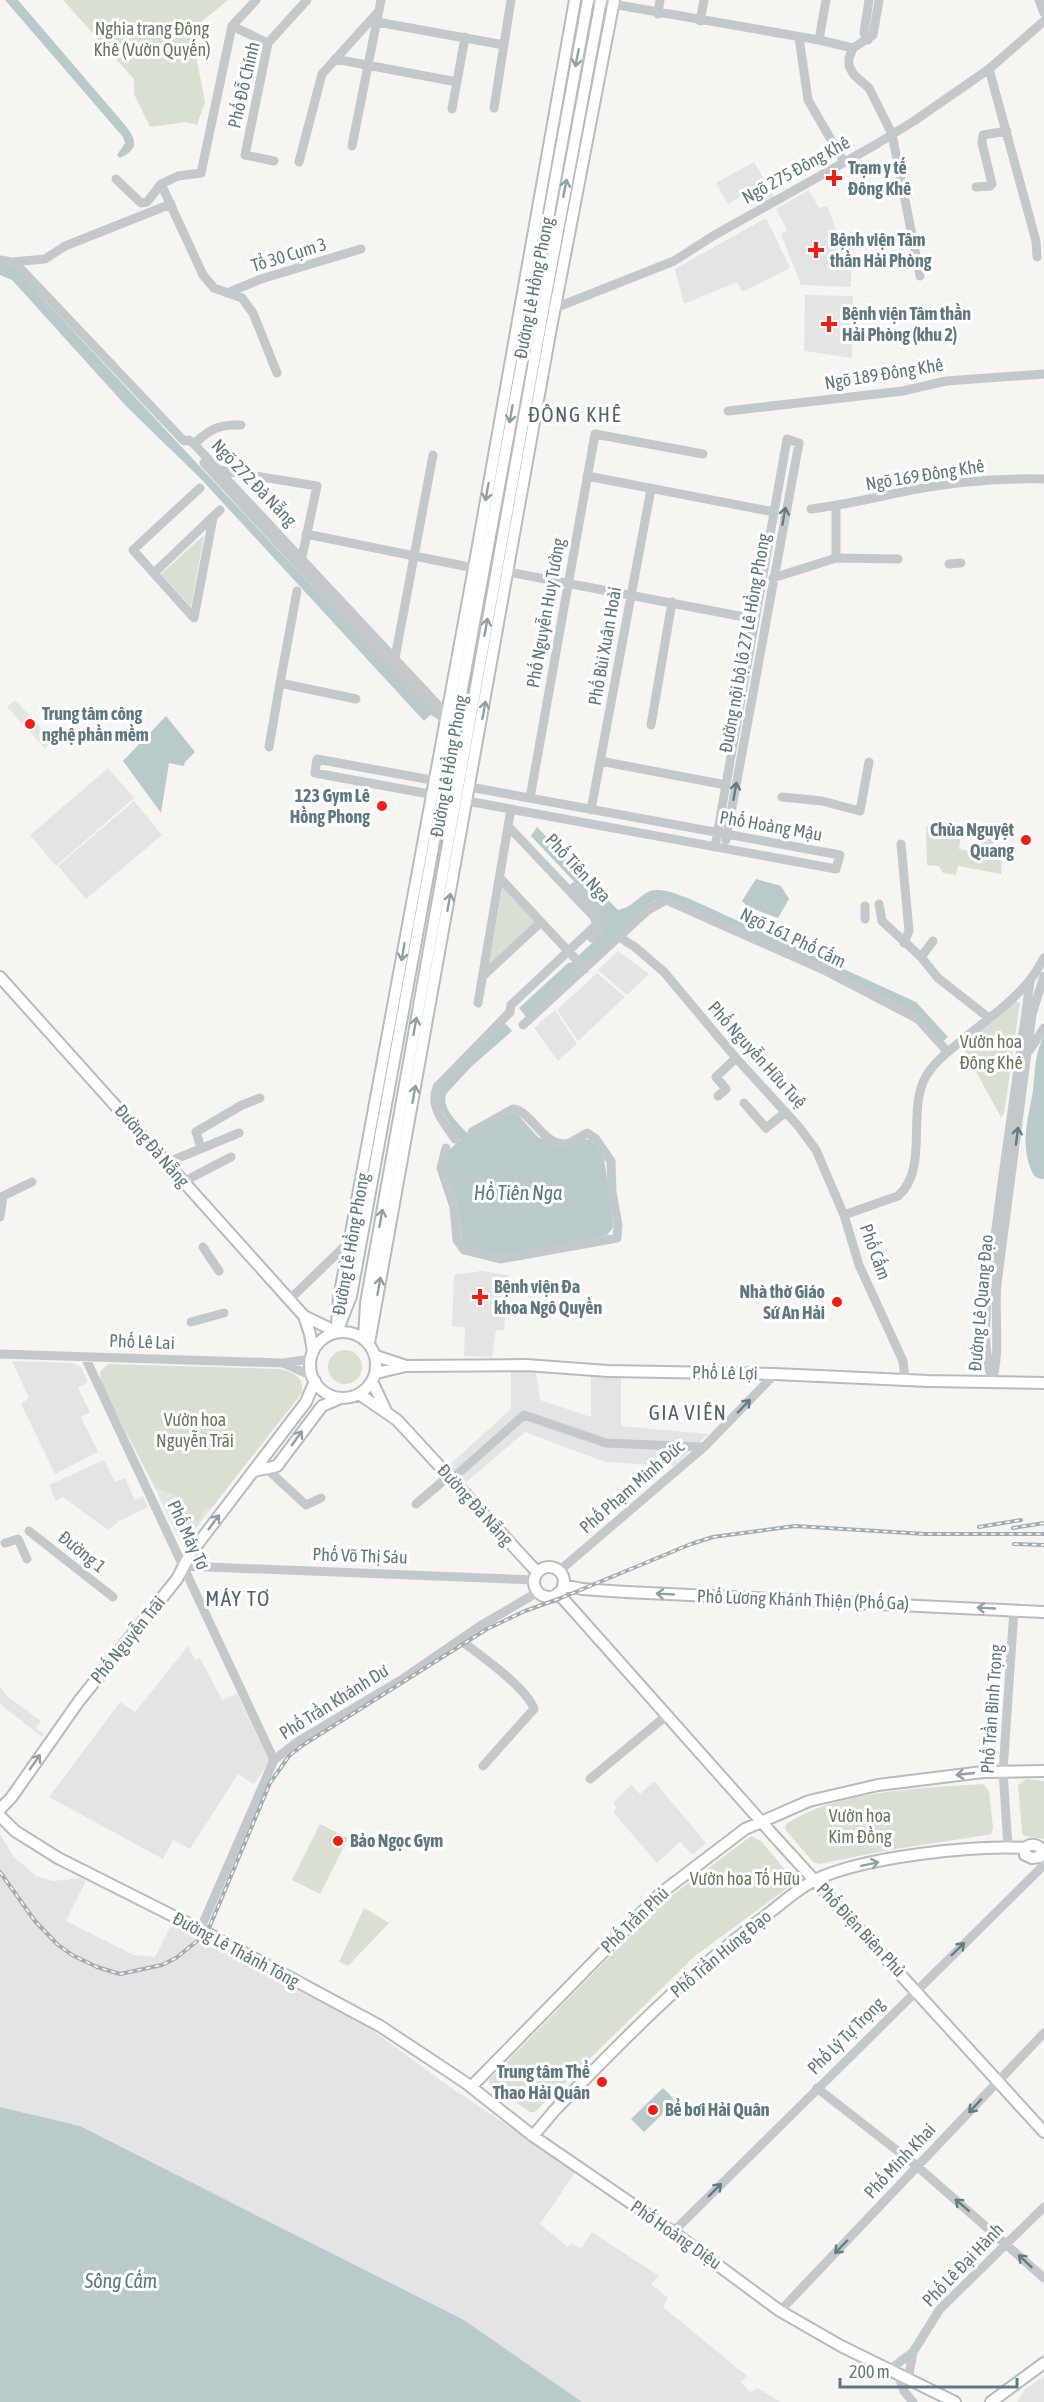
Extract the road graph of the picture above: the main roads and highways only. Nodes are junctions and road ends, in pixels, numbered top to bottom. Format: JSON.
{"nodes":[{"id":1,"x":575,"y":0,"type":"edge"},
{"id":2,"x":587,"y":0,"type":"edge"},
{"id":3,"x":600,"y":1,"type":"edge"},
{"id":4,"x":613,"y":2,"type":"edge"},
{"id":5,"x":452,"y":784,"type":"junction"},
{"id":6,"x":449,"y":798,"type":"junction"},
{"id":7,"x":0,"y":977,"type":"edge"},
{"id":8,"x":396,"y":988,"type":"junction"},
{"id":9,"x":408,"y":990,"type":"junction"},
{"id":10,"x":370,"y":1161,"type":"junction"},
{"id":11,"x":396,"y":1165,"type":"junction"},
{"id":12,"x":350,"y":1300,"type":"junction"},
{"id":13,"x":366,"y":1303,"type":"junction"},
{"id":14,"x":304,"y":1316,"type":"junction"},
{"id":15,"x":337,"y":1332,"type":"junction"},
{"id":16,"x":367,"y":1341,"type":"junction"},
{"id":17,"x":312,"y":1355,"type":"junction"},
{"id":18,"x":376,"y":1356,"type":"junction"},
{"id":19,"x":406,"y":1366,"type":"junction"},
{"id":20,"x":374,"y":1377,"type":"junction"},
{"id":21,"x":313,"y":1378,"type":"junction"},
{"id":22,"x":1044,"y":1383,"type":"edge"},
{"id":23,"x":359,"y":1394,"type":"junction"},
{"id":24,"x":341,"y":1398,"type":"junction"},
{"id":25,"x":387,"y":1413,"type":"junction"},
{"id":26,"x":254,"y":1471,"type":"junction"},
{"id":27,"x":535,"y":1576,"type":"junction"},
{"id":28,"x":561,"y":1589,"type":"junction"},
{"id":29,"x":1044,"y":1612,"type":"edge"},
{"id":30,"x":1044,"y":1771,"type":"edge"},
{"id":31,"x":0,"y":1809,"type":"edge"},
{"id":32,"x":0,"y":1816,"type":"edge"},
{"id":33,"x":761,"y":1821,"type":"junction"},
{"id":34,"x":1041,"y":1862,"type":"edge"},
{"id":35,"x":814,"y":1880,"type":"junction"},
{"id":36,"x":471,"y":2087,"type":"junction"},
{"id":37,"x":1044,"y":2132,"type":"edge"},
{"id":38,"x":533,"y":2136,"type":"junction"},
{"id":39,"x":1044,"y":2363,"type":"edge"},
{"id":40,"x":955,"y":2402,"type":"edge"},
{"id":41,"x":991,"y":2402,"type":"edge"}],
"edges":[{"from":1,"to":8,"type":"main road","name":"Đường Lê Hồng Phong","one_way":true},
{"from":2,"to":5,"type":"main road","name":"Đường Lê Hồng Phong","one_way":true},
{"from":5,"to":3,"type":"main road","name":"Đường Lê Hồng Phong","one_way":true},
{"from":11,"to":4,"type":"main road","name":"Đường Lê Hồng Phong","one_way":true},
{"from":5,"to":6,"type":"main road","name":"Đường Lê Hồng Phong"},
{"from":6,"to":9,"type":"main road","name":"Đường Lê Hồng Phong"},
{"from":11,"to":6,"type":"main road","name":"Đường Lê Hồng Phong","one_way":true},
{"from":7,"to":14,"type":"main road","name":"Đường Đà Nẵng"},
{"from":8,"to":9,"type":"main road"},
{"from":8,"to":10,"type":"main road","name":"Đường Lê Hồng Phong"},
{"from":9,"to":10,"type":"main road","name":"Đường Lê Hồng Phong"},
{"from":10,"to":12,"type":"main road","name":"Đường Lê Hồng Phong"},
{"from":10,"to":15,"type":"main road","name":"Đường Lê Hồng Phong"},
{"from":13,"to":11,"type":"main road","name":"Đường Lê Hồng Phong","one_way":true},
{"from":16,"to":11,"type":"main road","name":"Đường Lê Hồng Phong","one_way":true},
{"from":12,"to":13,"type":"main road"},
{"from":12,"to":15,"type":"main road","name":"Đường Lê Hồng Phong"},
{"from":13,"to":16,"type":"main road","name":"Đường Lê Hồng Phong"},
{"from":14,"to":15,"type":"main road","name":"Đường Đà Nẵng"},
{"from":14,"to":17,"type":"main road","name":"Đường Đà Nẵng"},
{"from":15,"to":16,"type":"main road"},
{"from":15,"to":17,"type":"main road"},
{"from":16,"to":18,"type":"main road"},
{"from":17,"to":21,"type":"main road"},
{"from":18,"to":19,"type":"main road","name":"Phố Lê Lợi"},
{"from":18,"to":20,"type":"main road"},
{"from":19,"to":20,"type":"main road","name":"Phố Lê Lợi"},
{"from":19,"to":22,"type":"main road","name":"Phố Lê Lợi"},
{"from":20,"to":23,"type":"main road"},
{"from":20,"to":25,"type":"main road","name":"Đường Đà Nẵng"},
{"from":21,"to":24,"type":"main road"},
{"from":21,"to":26,"type":"main road","name":"Phố Nguyễn Trãi"},
{"from":23,"to":24,"type":"main road"},
{"from":23,"to":25,"type":"main road","name":"Đường Đà Nẵng"},
{"from":26,"to":24,"type":"main road","one_way":true},
{"from":25,"to":27,"type":"main road","name":"Đường Đà Nẵng"},
{"from":31,"to":26,"type":"main road","name":"Phố Nguyễn Trãi","one_way":true},
{"from":27,"to":28,"type":"main road"},
{"from":27,"to":28,"type":"main road"},
{"from":29,"to":28,"type":"main road","name":"Phố Lương Khánh Thiện (Phố Ga)","one_way":true},
{"from":28,"to":33,"type":"main road","name":"Phố Điện Biên Phủ"},
{"from":30,"to":33,"type":"main road","name":"Phố Trần Phú","one_way":true},
{"from":32,"to":36,"type":"main road","name":"Đường Lê Thánh Tông"},
{"from":33,"to":35,"type":"main road","name":"Phố Điện Biên Phủ"},
{"from":33,"to":36,"type":"main road","name":"Phố Trần Phú"},
{"from":35,"to":34,"type":"main road","name":"Phố Trần Hưng Đạo","one_way":true},
{"from":35,"to":37,"type":"main road","name":"Phố Điện Biên Phủ"},
{"from":35,"to":38,"type":"main road","name":"Phố Trần Hưng Đạo"},
{"from":36,"to":38,"type":"main road","name":"Phố Hoàng Diệu"},
{"from":38,"to":40,"type":"main road","name":"Phố Hoàng Diệu"},
{"from":39,"to":41,"type":"main road"}]}
